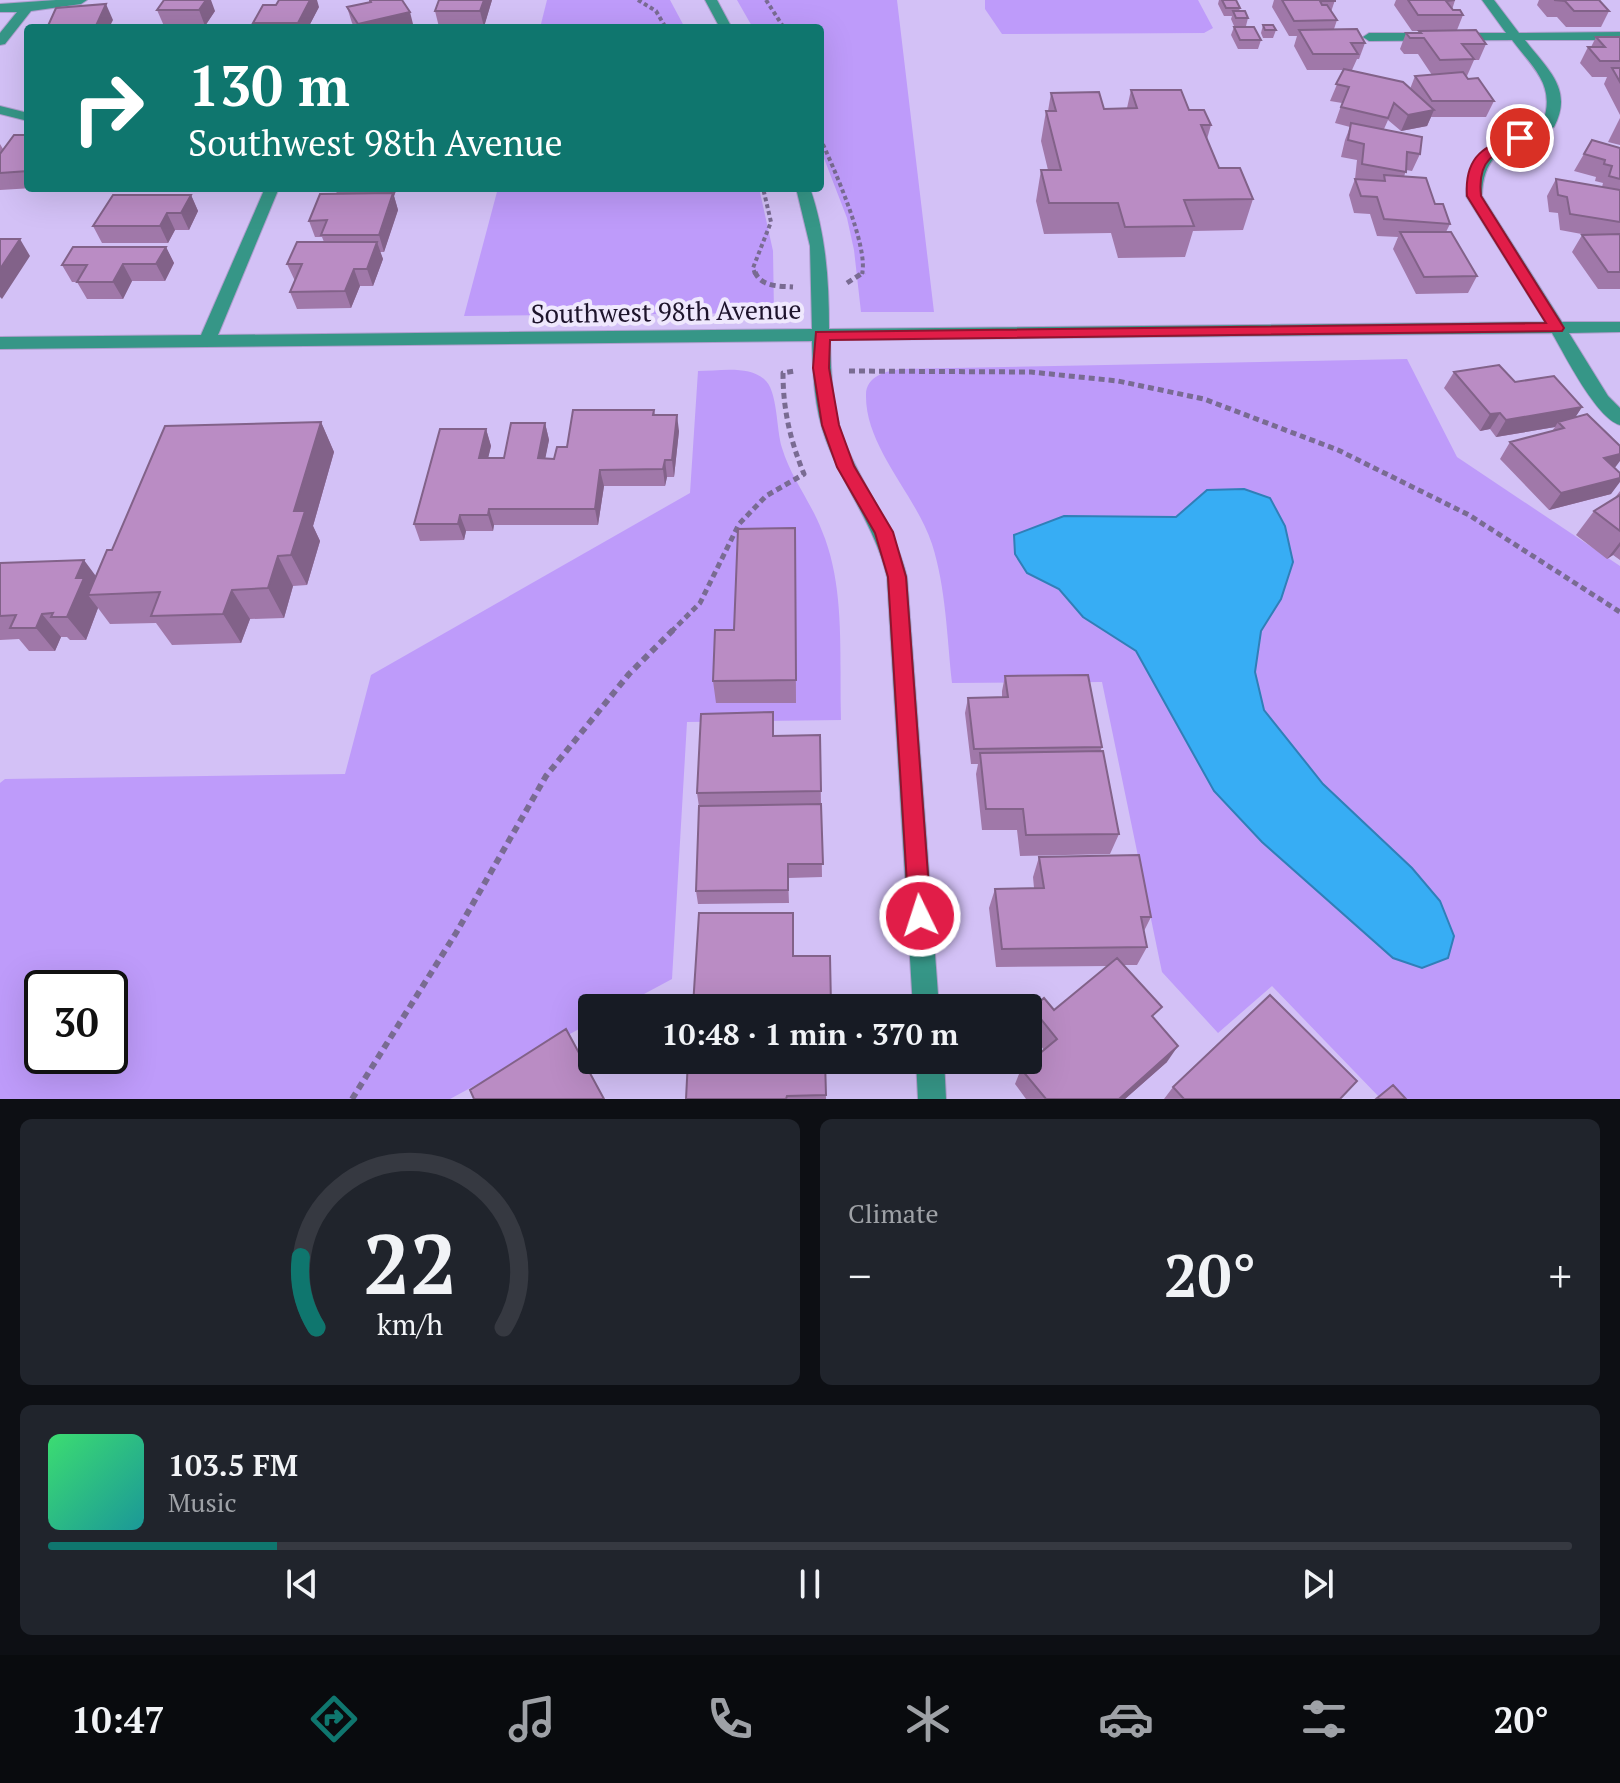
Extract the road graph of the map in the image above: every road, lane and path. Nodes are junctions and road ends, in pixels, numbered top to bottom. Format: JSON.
{"nodes":[{"id":1,"x":81,"y":0,"type":"edge"},
{"id":2,"x":638,"y":0,"type":"edge"},
{"id":3,"x":711,"y":0,"type":"edge"},
{"id":4,"x":766,"y":0,"type":"edge"},
{"id":5,"x":1488,"y":0,"type":"edge"},
{"id":6,"x":0,"y":8,"type":"edge"},
{"id":7,"x":27,"y":8,"type":"junction"},
{"id":8,"x":664,"y":24,"type":"edge"},
{"id":9,"x":724,"y":24,"type":"edge"},
{"id":10,"x":781,"y":24,"type":"edge"},
{"id":11,"x":1620,"y":36,"type":"edge"},
{"id":12,"x":1369,"y":37,"type":"dead end"},
{"id":13,"x":1517,"y":37,"type":"junction"},
{"id":14,"x":0,"y":41,"type":"edge"},
{"id":15,"x":0,"y":110,"type":"edge"},
{"id":16,"x":24,"y":116,"type":"edge"},
{"id":17,"x":270,"y":192,"type":"edge"},
{"id":18,"x":804,"y":192,"type":"edge"},
{"id":19,"x":1620,"y":327,"type":"edge"},
{"id":20,"x":1557,"y":328,"type":"junction"},
{"id":21,"x":822,"y":335,"type":"junction"},
{"id":22,"x":207,"y":342,"type":"junction"},
{"id":23,"x":0,"y":343,"type":"edge"},
{"id":24,"x":821,"y":368,"type":"junction"},
{"id":25,"x":1620,"y":419,"type":"edge"},
{"id":26,"x":1620,"y":612,"type":"edge"},
{"id":27,"x":925,"y":994,"type":"edge"},
{"id":28,"x":931,"y":1074,"type":"edge"},
{"id":29,"x":352,"y":1099,"type":"edge"},
{"id":30,"x":932,"y":1099,"type":"edge"}],
"edges":[{"from":1,"to":7,"type":"street"},
{"from":2,"to":8,"type":"path"},
{"from":3,"to":9,"type":"street"},
{"from":4,"to":10,"type":"path"},
{"from":5,"to":13,"type":"street"},
{"from":6,"to":7,"type":"street"},
{"from":7,"to":14,"type":"street"},
{"from":11,"to":13,"type":"street"},
{"from":12,"to":13,"type":"street"},
{"from":13,"to":20,"type":"street"},
{"from":15,"to":16,"type":"street"},
{"from":17,"to":22,"type":"street"},
{"from":18,"to":21,"type":"street"},
{"from":19,"to":20,"type":"street","name":"Southwest 98th Avenue"},
{"from":20,"to":21,"type":"street","name":"Southwest 98th Avenue"},
{"from":20,"to":25,"type":"street"},
{"from":21,"to":22,"type":"street","name":"Southwest 98th Avenue"},
{"from":21,"to":24,"type":"street"},
{"from":22,"to":23,"type":"street","name":"Southwest 98th Avenue"},
{"from":24,"to":26,"type":"path"},
{"from":24,"to":27,"type":"street"},
{"from":24,"to":29,"type":"path"},
{"from":28,"to":30,"type":"street"}]}
